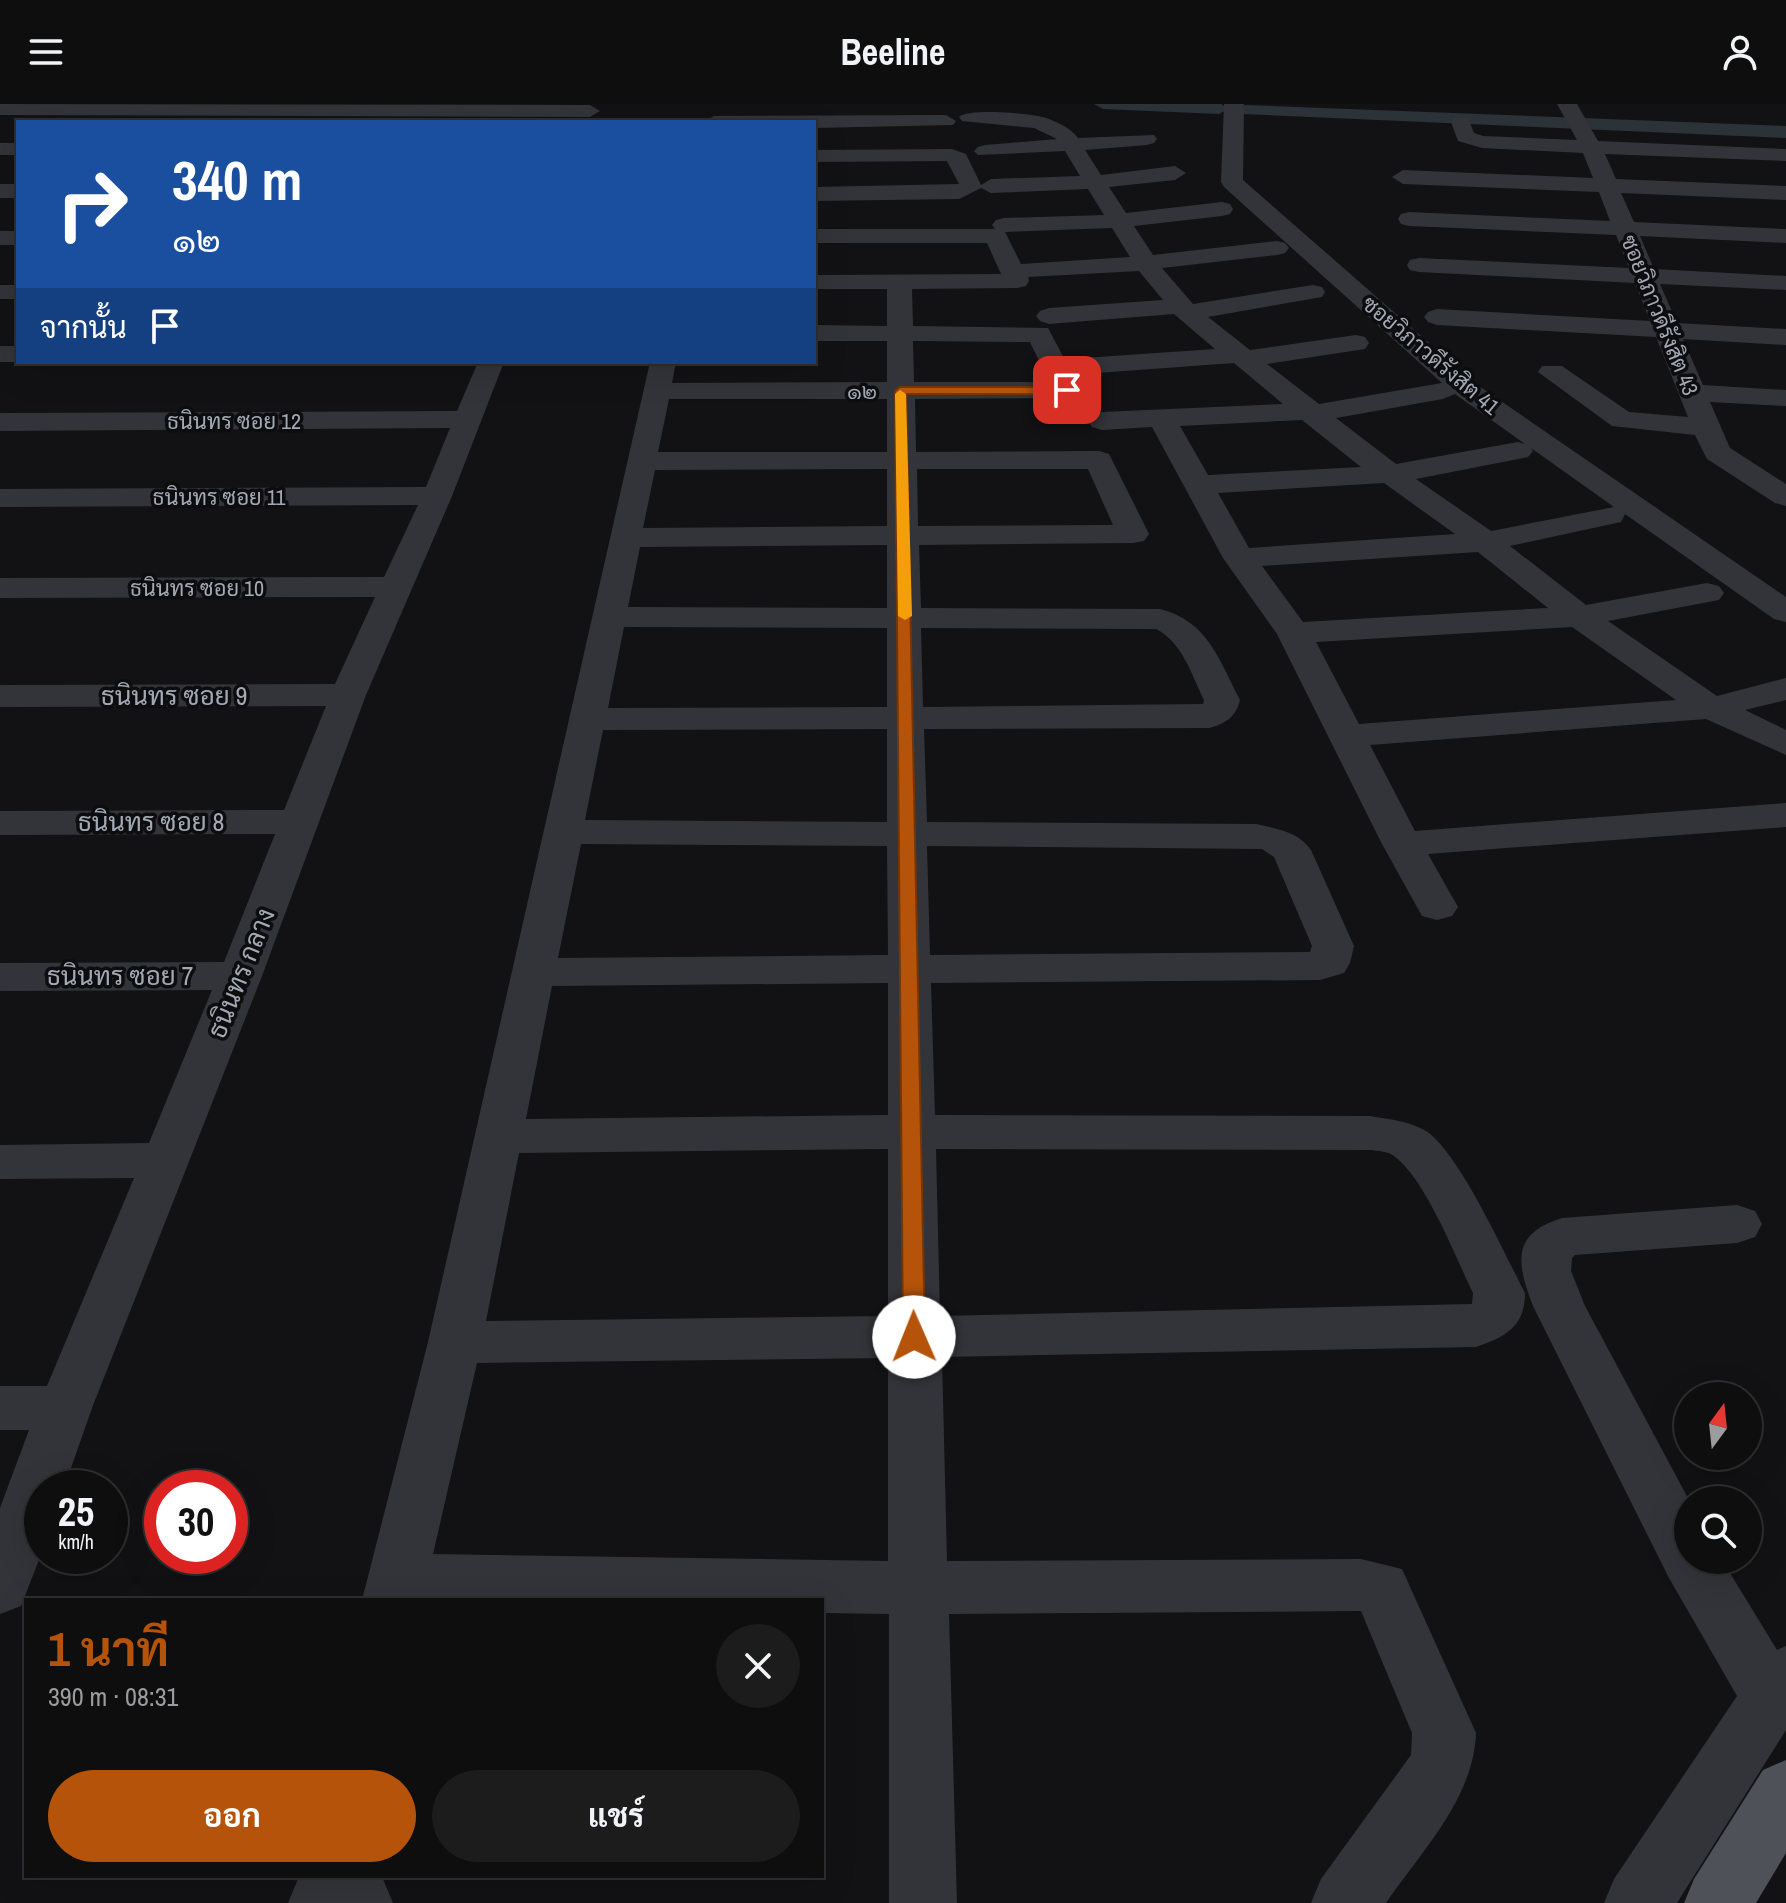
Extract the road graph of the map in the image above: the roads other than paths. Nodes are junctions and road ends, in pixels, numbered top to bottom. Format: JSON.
{"nodes":[{"id":1,"x":1234,"y":104,"type":"edge"},
{"id":2,"x":354,"y":107,"type":"edge"},
{"id":3,"x":0,"y":109,"type":"edge"},
{"id":4,"x":590,"y":112,"type":"edge"},
{"id":5,"x":969,"y":117,"type":"dead end"},
{"id":6,"x":1131,"y":119,"type":"dead end"},
{"id":7,"x":946,"y":121,"type":"dead end"},
{"id":8,"x":816,"y":122,"type":"edge"},
{"id":9,"x":1461,"y":122,"type":"dead end"},
{"id":10,"x":1578,"y":124,"type":"edge"},
{"id":11,"x":1064,"y":137,"type":"junction"},
{"id":12,"x":1147,"y":139,"type":"dead end"},
{"id":13,"x":985,"y":151,"type":"dead end"},
{"id":14,"x":1786,"y":155,"type":"edge"},
{"id":15,"x":816,"y":156,"type":"edge"},
{"id":16,"x":1175,"y":173,"type":"dead end"},
{"id":17,"x":1403,"y":177,"type":"dead end"},
{"id":18,"x":1096,"y":182,"type":"junction"},
{"id":19,"x":1607,"y":185,"type":"junction"},
{"id":20,"x":991,"y":186,"type":"dead end"},
{"id":21,"x":1786,"y":193,"type":"edge"},
{"id":22,"x":816,"y":194,"type":"edge"},
{"id":23,"x":1222,"y":209,"type":"dead end"},
{"id":24,"x":1409,"y":219,"type":"dead end"},
{"id":25,"x":1120,"y":221,"type":"junction"},
{"id":26,"x":1004,"y":225,"type":"dead end"},
{"id":27,"x":1625,"y":229,"type":"junction"},
{"id":28,"x":816,"y":236,"type":"edge"},
{"id":29,"x":1786,"y":236,"type":"edge"},
{"id":30,"x":1277,"y":248,"type":"dead end"},
{"id":31,"x":1146,"y":263,"type":"junction"},
{"id":32,"x":1419,"y":265,"type":"dead end"},
{"id":33,"x":1026,"y":270,"type":"dead end"},
{"id":34,"x":1644,"y":276,"type":"junction"},
{"id":35,"x":816,"y":282,"type":"edge"},
{"id":36,"x":899,"y":282,"type":"junction"},
{"id":37,"x":1786,"y":283,"type":"edge"},
{"id":38,"x":1313,"y":292,"type":"dead end"},
{"id":39,"x":1184,"y":310,"type":"junction"},
{"id":40,"x":1049,"y":316,"type":"dead end"},
{"id":41,"x":1437,"y":317,"type":"dead end"},
{"id":42,"x":1667,"y":331,"type":"junction"},
{"id":43,"x":816,"y":333,"type":"edge"},
{"id":44,"x":899,"y":333,"type":"junction"},
{"id":45,"x":1786,"y":337,"type":"edge"},
{"id":46,"x":1356,"y":343,"type":"dead end"},
{"id":47,"x":1242,"y":357,"type":"junction"},
{"id":48,"x":490,"y":364,"type":"edge"},
{"id":49,"x":1083,"y":366,"type":"dead end"},
{"id":50,"x":1552,"y":372,"type":"dead end"},
{"id":51,"x":660,"y":376,"type":"edge"},
{"id":52,"x":900,"y":391,"type":"junction"},
{"id":53,"x":1443,"y":391,"type":"dead end"},
{"id":54,"x":1692,"y":393,"type":"junction"},
{"id":55,"x":1786,"y":398,"type":"edge"},
{"id":56,"x":1310,"y":412,"type":"junction"},
{"id":57,"x":1161,"y":418,"type":"junction"},
{"id":58,"x":468,"y":419,"type":"junction"},
{"id":59,"x":1102,"y":421,"type":"dead end"},
{"id":60,"x":0,"y":422,"type":"edge"},
{"id":61,"x":1707,"y":427,"type":"junction"},
{"id":62,"x":1518,"y":451,"type":"dead end"},
{"id":63,"x":642,"y":461,"type":"junction"},
{"id":64,"x":901,"y":461,"type":"junction"},
{"id":65,"x":1729,"y":461,"type":"junction"},
{"id":66,"x":1786,"y":464,"type":"edge"},
{"id":67,"x":1393,"y":474,"type":"junction"},
{"id":68,"x":1198,"y":485,"type":"junction"},
{"id":69,"x":437,"y":496,"type":"junction"},
{"id":70,"x":1786,"y":497,"type":"edge"},
{"id":71,"x":0,"y":498,"type":"edge"},
{"id":72,"x":1610,"y":515,"type":"dead end"},
{"id":73,"x":902,"y":537,"type":"junction"},
{"id":74,"x":626,"y":538,"type":"junction"},
{"id":75,"x":1485,"y":542,"type":"junction"},
{"id":76,"x":1239,"y":558,"type":"junction"},
{"id":77,"x":394,"y":587,"type":"junction"},
{"id":78,"x":0,"y":588,"type":"edge"},
{"id":79,"x":1707,"y":593,"type":"dead end"},
{"id":80,"x":1786,"y":612,"type":"edge"},
{"id":81,"x":1579,"y":616,"type":"junction"},
{"id":82,"x":609,"y":617,"type":"junction"},
{"id":83,"x":905,"y":617,"type":"junction"},
{"id":84,"x":1294,"y":633,"type":"junction"},
{"id":85,"x":1786,"y":689,"type":"edge"},
{"id":86,"x":348,"y":695,"type":"junction"},
{"id":87,"x":0,"y":696,"type":"edge"},
{"id":88,"x":1711,"y":708,"type":"junction"},
{"id":89,"x":905,"y":718,"type":"junction"},
{"id":90,"x":588,"y":719,"type":"junction"},
{"id":91,"x":1346,"y":736,"type":"junction"},
{"id":92,"x":1786,"y":744,"type":"edge"},
{"id":93,"x":1786,"y":815,"type":"edge"},
{"id":94,"x":301,"y":822,"type":"junction"},
{"id":95,"x":0,"y":823,"type":"edge"},
{"id":96,"x":563,"y":832,"type":"junction"},
{"id":97,"x":907,"y":832,"type":"junction"},
{"id":98,"x":1402,"y":844,"type":"junction"},
{"id":99,"x":1437,"y":907,"type":"dead end"},
{"id":100,"x":909,"y":970,"type":"junction"},
{"id":101,"x":533,"y":972,"type":"junction"},
{"id":102,"x":240,"y":976,"type":"junction"},
{"id":103,"x":0,"y":977,"type":"edge"},
{"id":104,"x":912,"y":1132,"type":"junction"},
{"id":105,"x":499,"y":1136,"type":"junction"},
{"id":106,"x":166,"y":1160,"type":"junction"},
{"id":107,"x":0,"y":1162,"type":"edge"},
{"id":108,"x":1737,"y":1224,"type":"dead end"},
{"id":109,"x":914,"y":1337,"type":"junction"},
{"id":110,"x":455,"y":1342,"type":"junction"},
{"id":111,"x":0,"y":1408,"type":"edge"},
{"id":112,"x":65,"y":1408,"type":"junction"},
{"id":113,"x":1674,"y":1529,"type":"edge"},
{"id":114,"x":1700,"y":1574,"type":"edge"},
{"id":115,"x":0,"y":1587,"type":"edge"},
{"id":116,"x":918,"y":1588,"type":"junction"},
{"id":117,"x":395,"y":1590,"type":"edge"},
{"id":118,"x":1779,"y":1686,"type":"edge"},
{"id":119,"x":1786,"y":1792,"type":"edge"},
{"id":120,"x":328,"y":1878,"type":"edge"},
{"id":121,"x":322,"y":1903,"type":"edge"},
{"id":122,"x":359,"y":1903,"type":"edge"},
{"id":123,"x":923,"y":1903,"type":"edge"},
{"id":124,"x":1345,"y":1903,"type":"edge"},
{"id":125,"x":1638,"y":1903,"type":"edge"},
{"id":126,"x":1718,"y":1903,"type":"edge"}],
"edges":[{"from":1,"to":80,"type":"street","name":"ซอยวิภาวดีรังสิต 41"},
{"from":2,"to":3,"type":"street"},
{"from":2,"to":4,"type":"street"},
{"from":5,"to":11,"type":"street"},
{"from":6,"to":11,"type":"street"},
{"from":7,"to":8,"type":"street"},
{"from":9,"to":10,"type":"street"},
{"from":10,"to":14,"type":"street"},
{"from":10,"to":19,"type":"street","name":"ซอยวิภาวดีรังสิต 43"},
{"from":11,"to":12,"type":"street"},
{"from":11,"to":13,"type":"street"},
{"from":11,"to":18,"type":"street"},
{"from":15,"to":22,"type":"street"},
{"from":16,"to":18,"type":"street"},
{"from":17,"to":19,"type":"street"},
{"from":18,"to":20,"type":"street"},
{"from":18,"to":25,"type":"street"},
{"from":19,"to":21,"type":"street"},
{"from":19,"to":27,"type":"street","name":"ซอยวิภาวดีรังสิต 43"},
{"from":23,"to":25,"type":"street"},
{"from":24,"to":27,"type":"street"},
{"from":25,"to":26,"type":"street"},
{"from":25,"to":31,"type":"street"},
{"from":27,"to":29,"type":"street"},
{"from":27,"to":34,"type":"street","name":"ซอยวิภาวดีรังสิต 43"},
{"from":28,"to":36,"type":"street"},
{"from":30,"to":31,"type":"street"},
{"from":31,"to":33,"type":"street"},
{"from":31,"to":39,"type":"street"},
{"from":32,"to":34,"type":"street"},
{"from":34,"to":37,"type":"street"},
{"from":34,"to":42,"type":"street","name":"ซอยวิภาวดีรังสิต 43"},
{"from":35,"to":36,"type":"street"},
{"from":36,"to":44,"type":"street"},
{"from":38,"to":39,"type":"street"},
{"from":39,"to":40,"type":"street"},
{"from":39,"to":47,"type":"street"},
{"from":41,"to":42,"type":"street"},
{"from":42,"to":45,"type":"street"},
{"from":42,"to":54,"type":"street","name":"ซอยวิภาวดีรังสิต 43"},
{"from":43,"to":44,"type":"street"},
{"from":44,"to":52,"type":"street"},
{"from":44,"to":52,"type":"street","name":"๑๒"},
{"from":46,"to":47,"type":"street"},
{"from":47,"to":49,"type":"street"},
{"from":47,"to":56,"type":"street"},
{"from":48,"to":58,"type":"street","name":"ธนินทร กลาง"},
{"from":50,"to":61,"type":"street"},
{"from":51,"to":52,"type":"street","name":"๑๒"},
{"from":51,"to":63,"type":"street"},
{"from":52,"to":64,"type":"street"},
{"from":53,"to":56,"type":"street"},
{"from":54,"to":55,"type":"street"},
{"from":54,"to":61,"type":"street","name":"ซอยวิภาวดีรังสิต 43"},
{"from":56,"to":57,"type":"street"},
{"from":56,"to":67,"type":"street"},
{"from":57,"to":59,"type":"street"},
{"from":57,"to":68,"type":"street"},
{"from":58,"to":60,"type":"street","name":"ธนินทร ซอย 12"},
{"from":58,"to":69,"type":"street","name":"ธนินทร กลาง"},
{"from":61,"to":65,"type":"street","name":"ซอยวิภาวดีรังสิต 43"},
{"from":62,"to":67,"type":"street"},
{"from":63,"to":64,"type":"street"},
{"from":63,"to":74,"type":"street"},
{"from":64,"to":73,"type":"street"},
{"from":64,"to":73,"type":"street"},
{"from":65,"to":66,"type":"street"},
{"from":65,"to":70,"type":"street","name":"ซอยวิภาวดีรังสิต 43"},
{"from":67,"to":68,"type":"street"},
{"from":67,"to":75,"type":"street"},
{"from":68,"to":76,"type":"street"},
{"from":69,"to":71,"type":"street","name":"ธนินทร ซอย 11"},
{"from":69,"to":77,"type":"street","name":"ธนินทร กลาง"},
{"from":72,"to":75,"type":"street"},
{"from":73,"to":74,"type":"street"},
{"from":73,"to":83,"type":"street"},
{"from":74,"to":82,"type":"street"},
{"from":75,"to":76,"type":"street"},
{"from":75,"to":81,"type":"street"},
{"from":76,"to":84,"type":"street"},
{"from":77,"to":78,"type":"street","name":"ธนินทร ซอย 10"},
{"from":77,"to":86,"type":"street","name":"ธนินทร กลาง"},
{"from":79,"to":81,"type":"street"},
{"from":81,"to":84,"type":"street"},
{"from":81,"to":88,"type":"street"},
{"from":82,"to":83,"type":"street"},
{"from":82,"to":90,"type":"street"},
{"from":83,"to":89,"type":"street"},
{"from":83,"to":89,"type":"street"},
{"from":84,"to":91,"type":"street"},
{"from":85,"to":88,"type":"street"},
{"from":86,"to":87,"type":"street","name":"ธนินทร ซอย 9"},
{"from":86,"to":94,"type":"street","name":"ธนินทร กลาง"},
{"from":88,"to":91,"type":"street"},
{"from":88,"to":92,"type":"street"},
{"from":89,"to":90,"type":"street"},
{"from":89,"to":97,"type":"street"},
{"from":90,"to":96,"type":"street"},
{"from":91,"to":98,"type":"street"},
{"from":93,"to":98,"type":"street"},
{"from":94,"to":95,"type":"street","name":"ธนินทร ซอย 8"},
{"from":94,"to":102,"type":"street","name":"ธนินทร กลาง"},
{"from":96,"to":97,"type":"street"},
{"from":96,"to":101,"type":"street"},
{"from":97,"to":100,"type":"street"},
{"from":97,"to":100,"type":"street"},
{"from":98,"to":99,"type":"street"},
{"from":100,"to":101,"type":"street"},
{"from":100,"to":104,"type":"street"},
{"from":101,"to":105,"type":"street"},
{"from":102,"to":103,"type":"street","name":"ธนินทร ซอย 7"},
{"from":102,"to":106,"type":"street","name":"ธนินทร กลาง"},
{"from":104,"to":105,"type":"street"},
{"from":104,"to":109,"type":"street"},
{"from":104,"to":109,"type":"street"},
{"from":105,"to":110,"type":"street"},
{"from":106,"to":107,"type":"street"},
{"from":106,"to":112,"type":"street","name":"ธนินทร กลาง"},
{"from":108,"to":113,"type":"street"},
{"from":109,"to":110,"type":"street"},
{"from":109,"to":116,"type":"street"},
{"from":110,"to":117,"type":"street"},
{"from":111,"to":112,"type":"street"},
{"from":112,"to":115,"type":"street","name":"ธนินทร กลาง"},
{"from":114,"to":118,"type":"street"},
{"from":116,"to":117,"type":"street"},
{"from":116,"to":123,"type":"street"},
{"from":116,"to":124,"type":"street"},
{"from":118,"to":125,"type":"street"},
{"from":119,"to":126,"type":"main road"},
{"from":120,"to":121,"type":"street"},
{"from":121,"to":122,"type":"street"}]}
